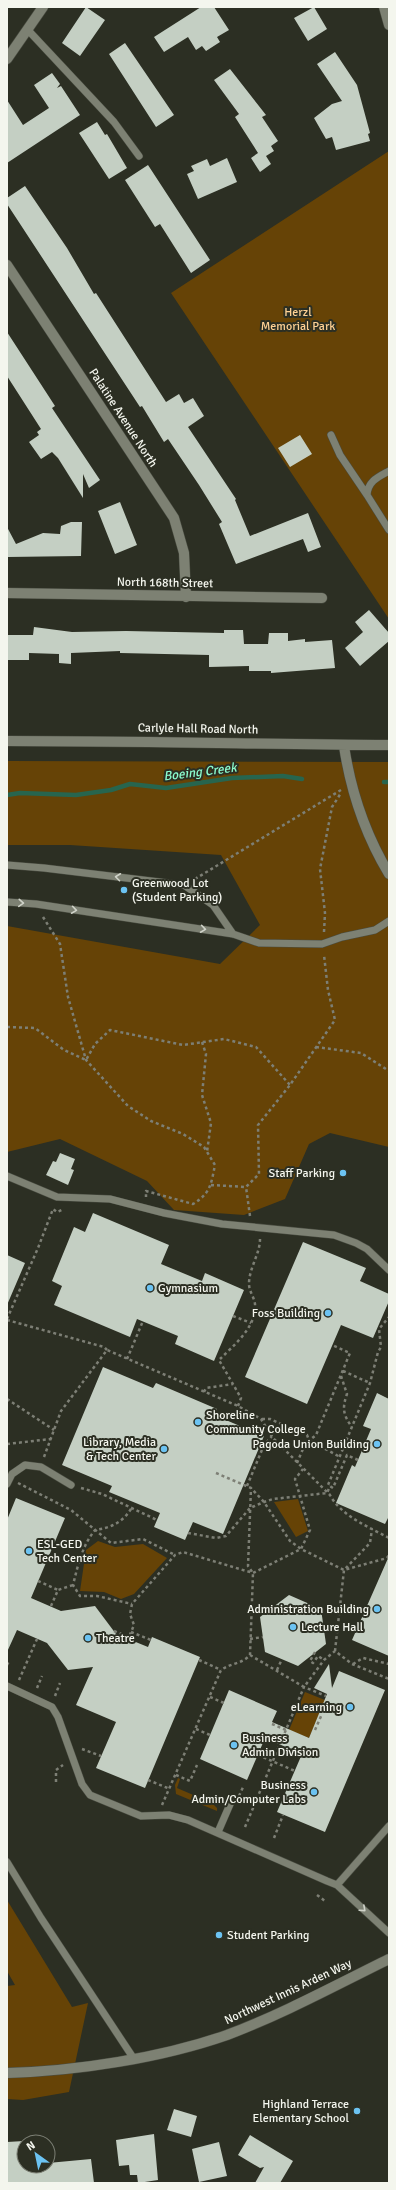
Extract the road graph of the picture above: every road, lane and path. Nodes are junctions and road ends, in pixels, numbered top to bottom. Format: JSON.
{"nodes":[{"id":1,"x":43,"y":7,"type":"edge"},
{"id":2,"x":384,"y":7,"type":"edge"},
{"id":3,"x":389,"y":25,"type":"edge"},
{"id":4,"x":27,"y":29,"type":"junction"},
{"id":5,"x":7,"y":59,"type":"edge"},
{"id":6,"x":139,"y":156,"type":"dead end"},
{"id":7,"x":7,"y":266,"type":"edge"},
{"id":8,"x":331,"y":435,"type":"dead end"},
{"id":9,"x":389,"y":471,"type":"edge"},
{"id":10,"x":367,"y":495,"type":"junction"},
{"id":11,"x":389,"y":530,"type":"edge"},
{"id":12,"x":7,"y":593,"type":"edge"},
{"id":13,"x":186,"y":597,"type":"junction"},
{"id":14,"x":322,"y":598,"type":"dead end"},
{"id":15,"x":7,"y":741,"type":"edge"},
{"id":16,"x":389,"y":745,"type":"edge"},
{"id":17,"x":344,"y":746,"type":"junction"},
{"id":18,"x":7,"y":865,"type":"edge"},
{"id":19,"x":389,"y":874,"type":"edge"},
{"id":20,"x":184,"y":885,"type":"junction"},
{"id":21,"x":7,"y":902,"type":"edge"},
{"id":22,"x":36,"y":904,"type":"junction"},
{"id":23,"x":389,"y":921,"type":"edge"},
{"id":24,"x":233,"y":934,"type":"junction"},
{"id":25,"x":322,"y":944,"type":"junction"},
{"id":26,"x":7,"y":1027,"type":"edge"},
{"id":27,"x":202,"y":1042,"type":"junction"},
{"id":28,"x":316,"y":1047,"type":"junction"},
{"id":29,"x":86,"y":1060,"type":"junction"},
{"id":30,"x":389,"y":1071,"type":"edge"},
{"id":31,"x":290,"y":1085,"type":"junction"},
{"id":32,"x":207,"y":1152,"type":"junction"},
{"id":33,"x":7,"y":1176,"type":"edge"},
{"id":34,"x":211,"y":1185,"type":"junction"},
{"id":35,"x":246,"y":1187,"type":"junction"},
{"id":36,"x":147,"y":1208,"type":"junction"},
{"id":37,"x":53,"y":1209,"type":"dead end"},
{"id":38,"x":250,"y":1218,"type":"dead end"},
{"id":39,"x":260,"y":1238,"type":"dead end"},
{"id":40,"x":389,"y":1270,"type":"edge"},
{"id":41,"x":233,"y":1316,"type":"dead end"},
{"id":42,"x":389,"y":1317,"type":"edge"},
{"id":43,"x":7,"y":1320,"type":"edge"},
{"id":44,"x":143,"y":1321,"type":"dead end"},
{"id":45,"x":251,"y":1323,"type":"junction"},
{"id":46,"x":332,"y":1345,"type":"dead end"},
{"id":47,"x":107,"y":1350,"type":"junction"},
{"id":48,"x":127,"y":1359,"type":"junction"},
{"id":49,"x":343,"y":1371,"type":"junction"},
{"id":50,"x":341,"y":1375,"type":"junction"},
{"id":51,"x":370,"y":1383,"type":"junction"},
{"id":52,"x":233,"y":1384,"type":"junction"},
{"id":53,"x":204,"y":1392,"type":"junction"},
{"id":54,"x":7,"y":1399,"type":"edge"},
{"id":55,"x":238,"y":1406,"type":"junction"},
{"id":56,"x":261,"y":1419,"type":"junction"},
{"id":57,"x":352,"y":1427,"type":"junction"},
{"id":58,"x":54,"y":1430,"type":"junction"},
{"id":59,"x":272,"y":1436,"type":"junction"},
{"id":60,"x":50,"y":1439,"type":"junction"},
{"id":61,"x":309,"y":1440,"type":"junction"},
{"id":62,"x":7,"y":1444,"type":"edge"},
{"id":63,"x":340,"y":1457,"type":"junction"},
{"id":64,"x":358,"y":1460,"type":"dead end"},
{"id":65,"x":297,"y":1463,"type":"junction"},
{"id":66,"x":41,"y":1467,"type":"junction"},
{"id":67,"x":303,"y":1469,"type":"junction"},
{"id":68,"x":216,"y":1473,"type":"dead end"},
{"id":69,"x":8,"y":1482,"type":"edge"},
{"id":70,"x":71,"y":1485,"type":"joint"},
{"id":71,"x":246,"y":1486,"type":"junction"},
{"id":72,"x":330,"y":1486,"type":"junction"},
{"id":73,"x":251,"y":1488,"type":"junction"},
{"id":74,"x":327,"y":1493,"type":"junction"},
{"id":75,"x":300,"y":1496,"type":"junction"},
{"id":76,"x":264,"y":1502,"type":"junction"},
{"id":77,"x":250,"y":1508,"type":"junction"},
{"id":78,"x":131,"y":1509,"type":"junction"},
{"id":79,"x":157,"y":1520,"type":"dead end"},
{"id":80,"x":372,"y":1529,"type":"junction"},
{"id":81,"x":95,"y":1530,"type":"junction"},
{"id":82,"x":188,"y":1533,"type":"dead end"},
{"id":83,"x":389,"y":1538,"type":"edge"},
{"id":84,"x":301,"y":1549,"type":"junction"},
{"id":85,"x":176,"y":1555,"type":"junction"},
{"id":86,"x":388,"y":1557,"type":"edge"},
{"id":87,"x":344,"y":1570,"type":"junction"},
{"id":88,"x":253,"y":1573,"type":"junction"},
{"id":89,"x":38,"y":1582,"type":"dead end"},
{"id":90,"x":73,"y":1585,"type":"junction"},
{"id":91,"x":58,"y":1590,"type":"junction"},
{"id":92,"x":132,"y":1604,"type":"junction"},
{"id":93,"x":52,"y":1606,"type":"dead end"},
{"id":94,"x":114,"y":1631,"type":"dead end"},
{"id":95,"x":131,"y":1632,"type":"junction"},
{"id":96,"x":263,"y":1637,"type":"dead end"},
{"id":97,"x":37,"y":1639,"type":"dead end"},
{"id":98,"x":250,"y":1639,"type":"junction"},
{"id":99,"x":151,"y":1640,"type":"dead end"},
{"id":100,"x":335,"y":1651,"type":"junction"},
{"id":101,"x":315,"y":1652,"type":"dead end"},
{"id":102,"x":250,"y":1655,"type":"junction"},
{"id":103,"x":282,"y":1659,"type":"dead end"},
{"id":104,"x":199,"y":1660,"type":"dead end"},
{"id":105,"x":324,"y":1660,"type":"junction"},
{"id":106,"x":352,"y":1664,"type":"junction"},
{"id":107,"x":389,"y":1664,"type":"edge"},
{"id":108,"x":222,"y":1670,"type":"junction"},
{"id":109,"x":277,"y":1670,"type":"junction"},
{"id":110,"x":42,"y":1676,"type":"dead end"},
{"id":111,"x":389,"y":1679,"type":"edge"},
{"id":112,"x":60,"y":1683,"type":"dead end"},
{"id":113,"x":18,"y":1684,"type":"dead end"},
{"id":114,"x":7,"y":1686,"type":"edge"},
{"id":115,"x":304,"y":1687,"type":"junction"},
{"id":116,"x":35,"y":1692,"type":"dead end"},
{"id":117,"x":326,"y":1696,"type":"dead end"},
{"id":118,"x":210,"y":1697,"type":"junction"},
{"id":119,"x":53,"y":1699,"type":"dead end"},
{"id":120,"x":224,"y":1703,"type":"dead end"},
{"id":121,"x":322,"y":1714,"type":"dead end"},
{"id":122,"x":272,"y":1724,"type":"dead end"},
{"id":123,"x":196,"y":1729,"type":"junction"},
{"id":124,"x":286,"y":1730,"type":"junction"},
{"id":125,"x":315,"y":1730,"type":"dead end"},
{"id":126,"x":210,"y":1735,"type":"dead end"},
{"id":127,"x":82,"y":1749,"type":"dead end"},
{"id":128,"x":101,"y":1756,"type":"dead end"},
{"id":129,"x":258,"y":1756,"type":"dead end"},
{"id":130,"x":272,"y":1761,"type":"junction"},
{"id":131,"x":66,"y":1764,"type":"dead end"},
{"id":132,"x":197,"y":1765,"type":"dead end"},
{"id":133,"x":294,"y":1771,"type":"dead end"},
{"id":134,"x":176,"y":1775,"type":"junction"},
{"id":135,"x":148,"y":1780,"type":"dead end"},
{"id":136,"x":56,"y":1782,"type":"dead end"},
{"id":137,"x":244,"y":1785,"type":"dead end"},
{"id":138,"x":170,"y":1789,"type":"junction"},
{"id":139,"x":239,"y":1797,"type":"dead end"},
{"id":140,"x":231,"y":1802,"type":"dead end"},
{"id":141,"x":158,"y":1815,"type":"junction"},
{"id":142,"x":284,"y":1815,"type":"dead end"},
{"id":143,"x":389,"y":1826,"type":"edge"},
{"id":144,"x":244,"y":1827,"type":"dead end"},
{"id":145,"x":218,"y":1832,"type":"junction"},
{"id":146,"x":274,"y":1838,"type":"dead end"},
{"id":147,"x":8,"y":1866,"type":"edge"},
{"id":148,"x":337,"y":1885,"type":"junction"},
{"id":149,"x":317,"y":1895,"type":"dead end"},
{"id":150,"x":325,"y":1901,"type":"dead end"},
{"id":151,"x":389,"y":1933,"type":"edge"},
{"id":152,"x":389,"y":1959,"type":"edge"},
{"id":153,"x":134,"y":2059,"type":"junction"},
{"id":154,"x":7,"y":2074,"type":"edge"}],
"edges":[{"from":1,"to":4,"type":"street"},
{"from":2,"to":3,"type":"street"},
{"from":4,"to":5,"type":"street"},
{"from":4,"to":6,"type":"lane"},
{"from":7,"to":13,"type":"street","name":"Palatine Avenue North"},
{"from":8,"to":10,"type":"lane"},
{"from":9,"to":10,"type":"lane"},
{"from":10,"to":11,"type":"lane"},
{"from":12,"to":13,"type":"street","name":"North 168th Street"},
{"from":13,"to":14,"type":"street","name":"North 168th Street"},
{"from":15,"to":17,"type":"street","name":"Carlyle Hall Road North"},
{"from":16,"to":17,"type":"street","name":"Carlyle Hall Road North"},
{"from":17,"to":19,"type":"street"},
{"from":20,"to":18,"type":"lane","one_way":true},
{"from":20,"to":24,"type":"lane"},
{"from":20,"to":25,"type":"path"},
{"from":21,"to":22,"type":"lane","one_way":true},
{"from":22,"to":24,"type":"lane","one_way":true},
{"from":22,"to":29,"type":"path"},
{"from":23,"to":25,"type":"lane"},
{"from":24,"to":25,"type":"lane"},
{"from":25,"to":28,"type":"path"},
{"from":26,"to":29,"type":"path"},
{"from":27,"to":29,"type":"path"},
{"from":27,"to":31,"type":"path"},
{"from":27,"to":32,"type":"path"},
{"from":28,"to":30,"type":"path"},
{"from":28,"to":31,"type":"path"},
{"from":29,"to":32,"type":"path"},
{"from":31,"to":35,"type":"path"},
{"from":32,"to":34,"type":"path"},
{"from":33,"to":36,"type":"lane"},
{"from":34,"to":35,"type":"path"},
{"from":34,"to":36,"type":"path"},
{"from":35,"to":38,"type":"path"},
{"from":36,"to":40,"type":"lane"},
{"from":37,"to":43,"type":"path"},
{"from":39,"to":45,"type":"path"},
{"from":41,"to":45,"type":"path"},
{"from":42,"to":51,"type":"path"},
{"from":43,"to":47,"type":"path"},
{"from":44,"to":48,"type":"path"},
{"from":45,"to":52,"type":"path"},
{"from":46,"to":49,"type":"path"},
{"from":47,"to":48,"type":"path"},
{"from":47,"to":58,"type":"path"},
{"from":48,"to":53,"type":"path"},
{"from":49,"to":50,"type":"path"},
{"from":49,"to":51,"type":"path"},
{"from":50,"to":57,"type":"path"},
{"from":50,"to":61,"type":"path"},
{"from":51,"to":57,"type":"path"},
{"from":52,"to":53,"type":"path"},
{"from":52,"to":55,"type":"path"},
{"from":53,"to":55,"type":"path"},
{"from":54,"to":58,"type":"path"},
{"from":55,"to":56,"type":"path"},
{"from":56,"to":59,"type":"path"},
{"from":56,"to":61,"type":"path"},
{"from":57,"to":63,"type":"path"},
{"from":58,"to":60,"type":"path"},
{"from":59,"to":65,"type":"path"},
{"from":59,"to":71,"type":"path"},
{"from":60,"to":62,"type":"path"},
{"from":60,"to":66,"type":"path"},
{"from":61,"to":63,"type":"path"},
{"from":61,"to":65,"type":"path"},
{"from":63,"to":72,"type":"path"},
{"from":64,"to":72,"type":"path"},
{"from":65,"to":67,"type":"path"},
{"from":66,"to":69,"type":"lane"},
{"from":66,"to":70,"type":"lane"},
{"from":67,"to":74,"type":"path"},
{"from":67,"to":75,"type":"path"},
{"from":68,"to":71,"type":"path"},
{"from":69,"to":81,"type":"path"},
{"from":70,"to":78,"type":"path"},
{"from":71,"to":73,"type":"path"},
{"from":72,"to":74,"type":"path"},
{"from":73,"to":76,"type":"path"},
{"from":73,"to":77,"type":"path"},
{"from":74,"to":75,"type":"path"},
{"from":74,"to":80,"type":"path"},
{"from":75,"to":76,"type":"path"},
{"from":75,"to":84,"type":"path"},
{"from":76,"to":77,"type":"path"},
{"from":76,"to":84,"type":"path"},
{"from":77,"to":82,"type":"path"},
{"from":77,"to":88,"type":"path"},
{"from":78,"to":79,"type":"path"},
{"from":78,"to":81,"type":"path"},
{"from":80,"to":83,"type":"path"},
{"from":80,"to":87,"type":"path"},
{"from":81,"to":85,"type":"path"},
{"from":81,"to":90,"type":"path"},
{"from":84,"to":87,"type":"path"},
{"from":84,"to":88,"type":"path"},
{"from":85,"to":88,"type":"path"},
{"from":85,"to":92,"type":"path"},
{"from":86,"to":87,"type":"path"},
{"from":87,"to":100,"type":"path"},
{"from":88,"to":98,"type":"path"},
{"from":89,"to":91,"type":"path"},
{"from":90,"to":91,"type":"path"},
{"from":90,"to":92,"type":"path"},
{"from":91,"to":93,"type":"path"},
{"from":92,"to":95,"type":"path"},
{"from":94,"to":95,"type":"path"},
{"from":95,"to":99,"type":"path"},
{"from":96,"to":98,"type":"path"},
{"from":97,"to":113,"type":"path"},
{"from":98,"to":102,"type":"path"},
{"from":100,"to":105,"type":"path"},
{"from":100,"to":106,"type":"path"},
{"from":101,"to":105,"type":"path"},
{"from":102,"to":108,"type":"path"},
{"from":102,"to":109,"type":"path"},
{"from":103,"to":109,"type":"path"},
{"from":104,"to":108,"type":"path"},
{"from":105,"to":115,"type":"path"},
{"from":106,"to":107,"type":"path"},
{"from":106,"to":111,"type":"path"},
{"from":108,"to":118,"type":"path"},
{"from":109,"to":115,"type":"path"},
{"from":110,"to":116,"type":"path"},
{"from":112,"to":119,"type":"path"},
{"from":114,"to":141,"type":"lane"},
{"from":115,"to":117,"type":"path"},
{"from":115,"to":124,"type":"path"},
{"from":118,"to":120,"type":"path"},
{"from":118,"to":123,"type":"path"},
{"from":121,"to":125,"type":"path"},
{"from":122,"to":124,"type":"path"},
{"from":123,"to":126,"type":"path"},
{"from":123,"to":134,"type":"path"},
{"from":124,"to":130,"type":"path"},
{"from":127,"to":128,"type":"path"},
{"from":129,"to":130,"type":"path"},
{"from":130,"to":133,"type":"path"},
{"from":130,"to":144,"type":"path"},
{"from":131,"to":136,"type":"path"},
{"from":132,"to":134,"type":"path"},
{"from":134,"to":138,"type":"path"},
{"from":135,"to":138,"type":"path"},
{"from":137,"to":139,"type":"path"},
{"from":138,"to":141,"type":"path"},
{"from":140,"to":145,"type":"lane"},
{"from":141,"to":145,"type":"lane"},
{"from":142,"to":146,"type":"path"},
{"from":143,"to":148,"type":"lane"},
{"from":145,"to":148,"type":"lane"},
{"from":147,"to":153,"type":"lane"},
{"from":148,"to":151,"type":"lane","one_way":true},
{"from":149,"to":150,"type":"path"},
{"from":152,"to":153,"type":"street","name":"Northwest Innis Arden Way"},
{"from":153,"to":154,"type":"street","name":"Northwest Innis Arden Way"}]}
